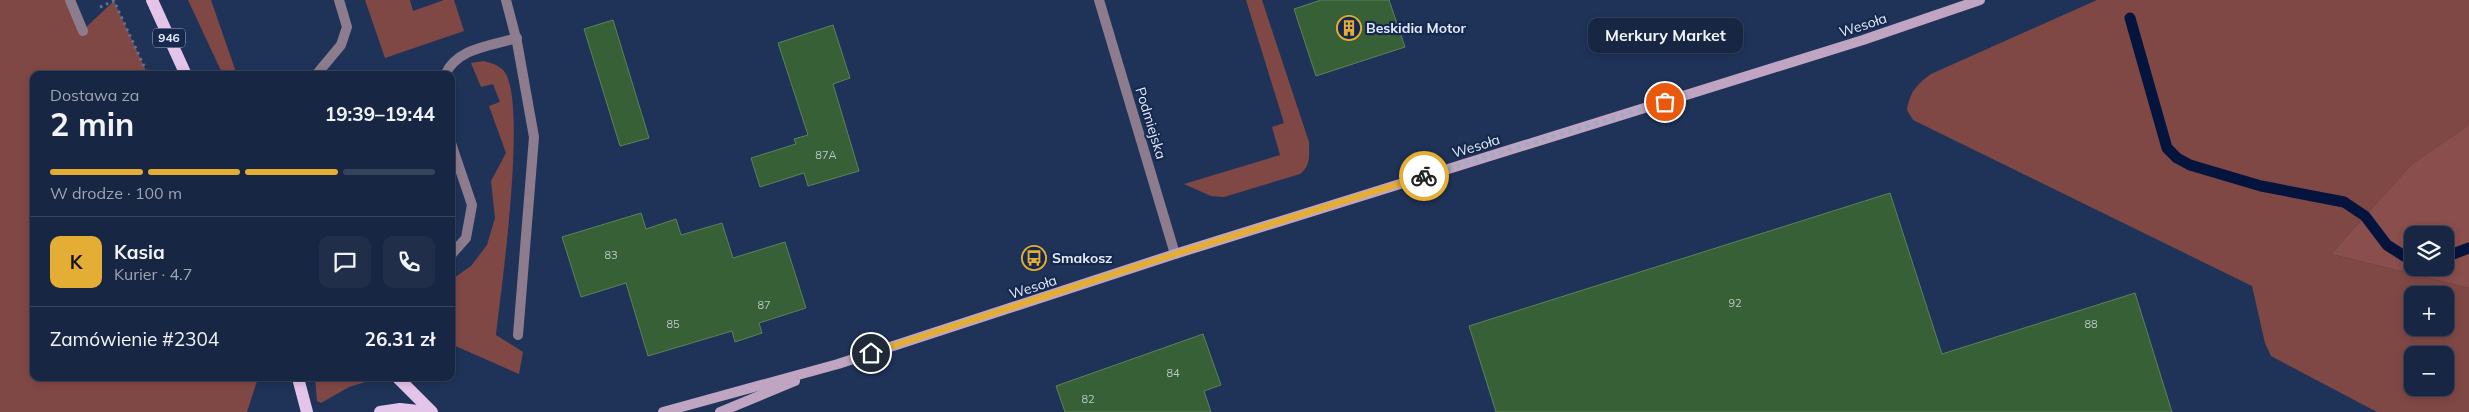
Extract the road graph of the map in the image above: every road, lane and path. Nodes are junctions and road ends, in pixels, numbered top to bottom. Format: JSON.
{"nodes":[{"id":1,"x":70,"y":0,"type":"edge"},
{"id":2,"x":152,"y":0,"type":"edge"},
{"id":3,"x":338,"y":0,"type":"edge"},
{"id":4,"x":506,"y":0,"type":"edge"},
{"id":5,"x":1099,"y":0,"type":"edge"},
{"id":6,"x":1980,"y":0,"type":"edge"},
{"id":7,"x":77,"y":17,"type":"junction"},
{"id":8,"x":83,"y":31,"type":"dead end"},
{"id":9,"x":516,"y":38,"type":"junction"},
{"id":10,"x":146,"y":71,"type":"edge"},
{"id":11,"x":184,"y":71,"type":"edge"},
{"id":12,"x":319,"y":71,"type":"edge"},
{"id":13,"x":447,"y":71,"type":"edge"},
{"id":14,"x":455,"y":155,"type":"edge"},
{"id":15,"x":455,"y":250,"type":"edge"},
{"id":16,"x":1175,"y":254,"type":"junction"},
{"id":17,"x":518,"y":335,"type":"dead end"},
{"id":18,"x":838,"y":364,"type":"junction"},
{"id":19,"x":299,"y":381,"type":"edge"},
{"id":20,"x":401,"y":381,"type":"edge"},
{"id":21,"x":307,"y":412,"type":"edge"},
{"id":22,"x":380,"y":412,"type":"edge"},
{"id":23,"x":427,"y":412,"type":"edge"},
{"id":24,"x":432,"y":412,"type":"edge"},
{"id":25,"x":663,"y":412,"type":"edge"},
{"id":26,"x":720,"y":412,"type":"edge"}],
"edges":[{"from":1,"to":7,"type":"street"},
{"from":2,"to":11,"type":"main road","number":"946"},
{"from":3,"to":12,"type":"street"},
{"from":4,"to":9,"type":"street"},
{"from":5,"to":16,"type":"street","name":"Podmiejska"},
{"from":6,"to":16,"type":"main road","name":"Wesoła"},
{"from":7,"to":8,"type":"street"},
{"from":7,"to":10,"type":"path"},
{"from":9,"to":13,"type":"street"},
{"from":9,"to":17,"type":"street"},
{"from":14,"to":15,"type":"street"},
{"from":16,"to":18,"type":"main road","name":"Wesoła"},
{"from":18,"to":25,"type":"main road","name":"Wesoła"},
{"from":18,"to":26,"type":"main road","name":"Wesoła"},
{"from":19,"to":21,"type":"main road"},
{"from":20,"to":24,"type":"main road"},
{"from":22,"to":23,"type":"main road"}]}
